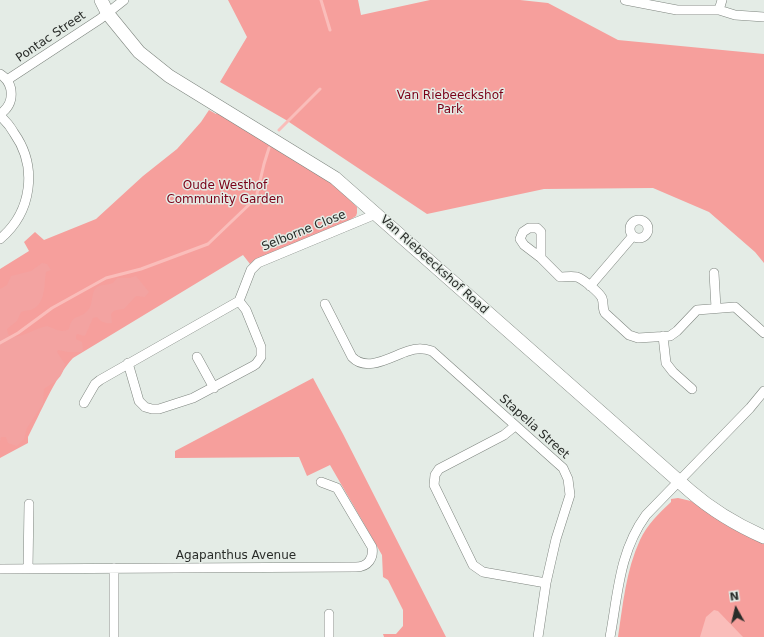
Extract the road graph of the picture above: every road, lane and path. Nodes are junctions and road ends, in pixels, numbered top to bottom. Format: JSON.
{"nodes":[{"id":1,"x":100,"y":0,"type":"edge"},
{"id":2,"x":124,"y":0,"type":"edge"},
{"id":3,"x":625,"y":0,"type":"edge"},
{"id":4,"x":722,"y":0,"type":"edge"},
{"id":5,"x":719,"y":10,"type":"junction"},
{"id":6,"x":108,"y":14,"type":"junction"},
{"id":7,"x":764,"y":17,"type":"edge"},
{"id":8,"x":0,"y":74,"type":"edge"},
{"id":9,"x":7,"y":80,"type":"junction"},
{"id":10,"x":0,"y":115,"type":"edge"},
{"id":11,"x":376,"y":214,"type":"junction"},
{"id":12,"x":632,"y":237,"type":"dead end"},
{"id":13,"x":0,"y":239,"type":"edge"},
{"id":14,"x":542,"y":258,"type":"dead end"},
{"id":15,"x":714,"y":273,"type":"dead end"},
{"id":16,"x":590,"y":286,"type":"junction"},
{"id":17,"x":238,"y":301,"type":"junction"},
{"id":18,"x":325,"y":304,"type":"dead end"},
{"id":19,"x":716,"y":308,"type":"junction"},
{"id":20,"x":764,"y":333,"type":"edge"},
{"id":21,"x":663,"y":336,"type":"junction"},
{"id":22,"x":198,"y":357,"type":"dead end"},
{"id":23,"x":128,"y":363,"type":"junction"},
{"id":24,"x":214,"y":388,"type":"junction"},
{"id":25,"x":692,"y":389,"type":"dead end"},
{"id":26,"x":764,"y":391,"type":"edge"},
{"id":27,"x":84,"y":403,"type":"dead end"},
{"id":28,"x":515,"y":426,"type":"junction"},
{"id":29,"x":321,"y":482,"type":"dead end"},
{"id":30,"x":678,"y":482,"type":"junction"},
{"id":31,"x":29,"y":504,"type":"dead end"},
{"id":32,"x":764,"y":537,"type":"edge"},
{"id":33,"x":114,"y":568,"type":"junction"},
{"id":34,"x":0,"y":569,"type":"edge"},
{"id":35,"x":28,"y":569,"type":"junction"},
{"id":36,"x":546,"y":583,"type":"junction"},
{"id":37,"x":329,"y":614,"type":"dead end"},
{"id":38,"x":114,"y":637,"type":"edge"},
{"id":39,"x":329,"y":637,"type":"edge"},
{"id":40,"x":538,"y":637,"type":"edge"},
{"id":41,"x":610,"y":637,"type":"edge"}],
"edges":[{"from":1,"to":6,"type":"street","name":"Van Riebeeckshof Road"},
{"from":2,"to":6,"type":"street","name":"Pontac Street"},
{"from":3,"to":5,"type":"street"},
{"from":4,"to":5,"type":"street"},
{"from":5,"to":7,"type":"street"},
{"from":6,"to":9,"type":"street","name":"Pontac Street"},
{"from":6,"to":11,"type":"street","name":"Van Riebeeckshof Road"},
{"from":8,"to":9,"type":"street"},
{"from":9,"to":10,"type":"street"},
{"from":10,"to":13,"type":"street"},
{"from":11,"to":17,"type":"street","name":"Selborne Close"},
{"from":11,"to":30,"type":"street","name":"Van Riebeeckshof Road"},
{"from":12,"to":16,"type":"street"},
{"from":14,"to":16,"type":"street"},
{"from":15,"to":19,"type":"street"},
{"from":16,"to":21,"type":"street"},
{"from":17,"to":23,"type":"street"},
{"from":17,"to":24,"type":"street"},
{"from":18,"to":28,"type":"street","name":"Stapelia Street"},
{"from":19,"to":20,"type":"street"},
{"from":19,"to":21,"type":"street"},
{"from":21,"to":25,"type":"street"},
{"from":22,"to":24,"type":"street"},
{"from":23,"to":24,"type":"street"},
{"from":23,"to":27,"type":"street"},
{"from":26,"to":30,"type":"street"},
{"from":28,"to":36,"type":"street","name":"Stapelia Street"},
{"from":28,"to":36,"type":"street"},
{"from":29,"to":33,"type":"street","name":"Agapanthus Avenue"},
{"from":30,"to":32,"type":"street","name":"Van Riebeeckshof Road"},
{"from":30,"to":41,"type":"street"},
{"from":31,"to":35,"type":"street"},
{"from":33,"to":35,"type":"street","name":"Agapanthus Avenue"},
{"from":33,"to":38,"type":"street"},
{"from":34,"to":35,"type":"street","name":"Agapanthus Avenue"},
{"from":36,"to":40,"type":"street","name":"Stapelia Street"},
{"from":37,"to":39,"type":"street"}]}
